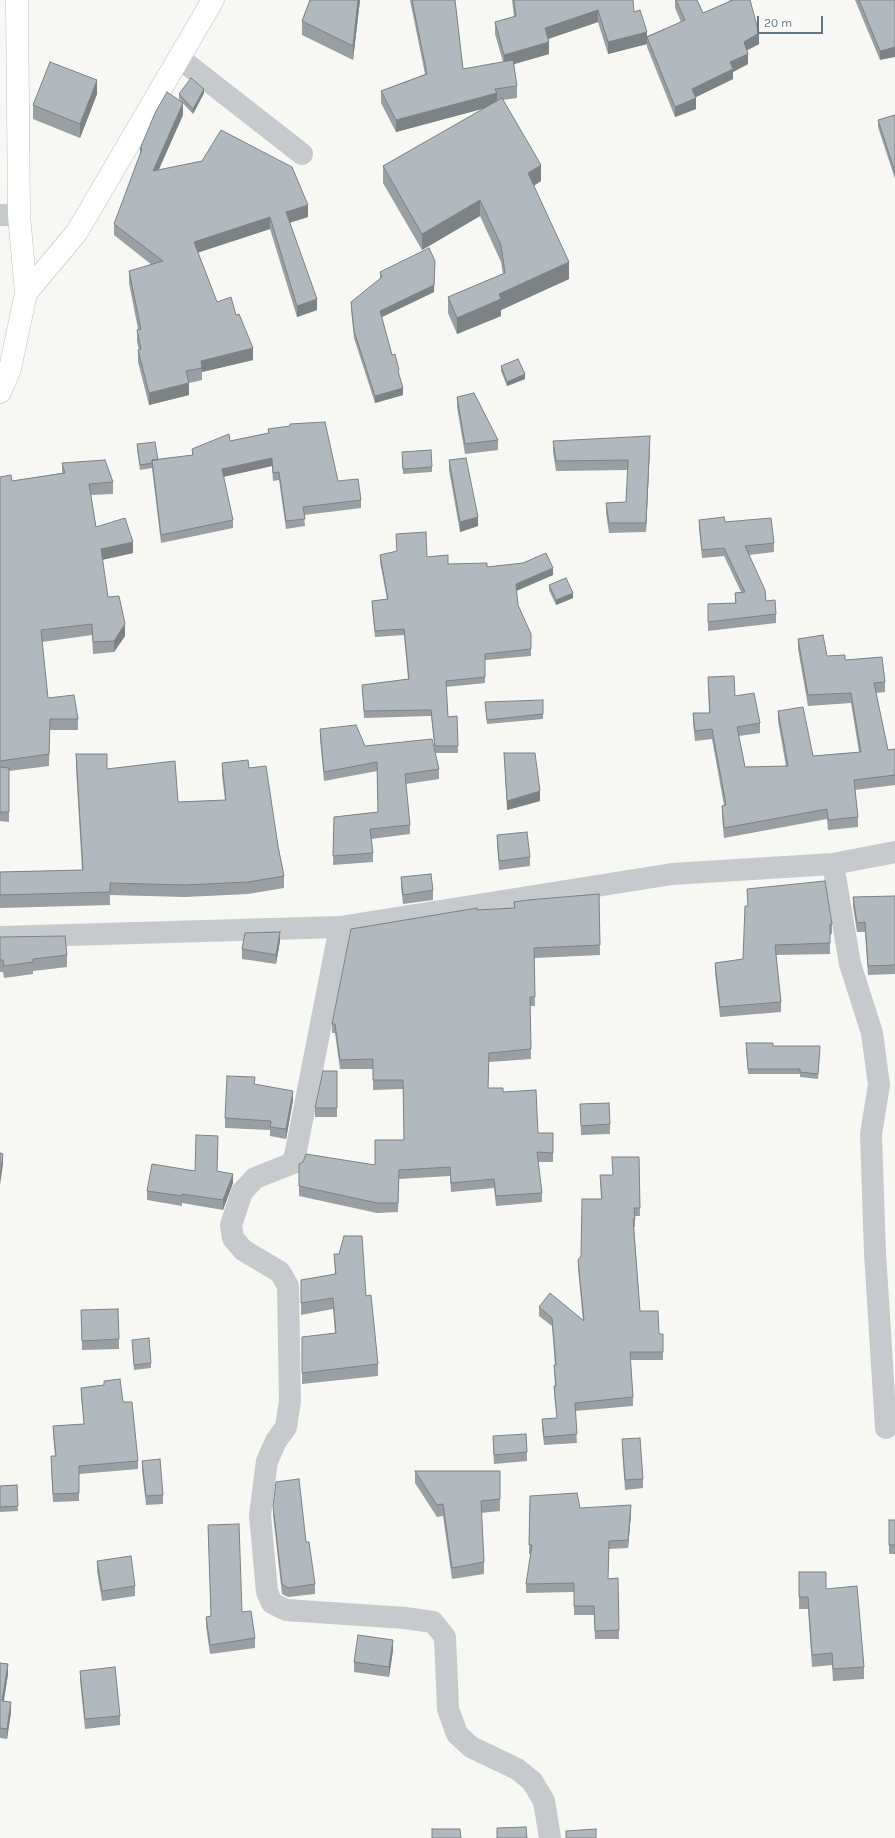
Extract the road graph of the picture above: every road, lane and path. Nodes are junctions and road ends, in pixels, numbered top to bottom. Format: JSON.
{"nodes":[{"id":1,"x":18,"y":0,"type":"edge"},
{"id":2,"x":213,"y":0,"type":"edge"},
{"id":3,"x":178,"y":58,"type":"junction"},
{"id":4,"x":302,"y":154,"type":"dead end"},
{"id":5,"x":9,"y":215,"type":"edge"},
{"id":6,"x":26,"y":293,"type":"junction"},
{"id":7,"x":0,"y":392,"type":"edge"},
{"id":8,"x":895,"y":852,"type":"edge"},
{"id":9,"x":833,"y":864,"type":"junction"},
{"id":10,"x":340,"y":927,"type":"junction"},
{"id":11,"x":0,"y":936,"type":"edge"},
{"id":12,"x":886,"y":1428,"type":"dead end"},
{"id":13,"x":550,"y":1838,"type":"edge"}],
"edges":[{"from":1,"to":5,"type":"main road"},
{"from":2,"to":3,"type":"main road"},
{"from":3,"to":4,"type":"street"},
{"from":3,"to":6,"type":"main road"},
{"from":5,"to":6,"type":"main road"},
{"from":6,"to":7,"type":"main road"},
{"from":8,"to":9,"type":"street"},
{"from":9,"to":10,"type":"street"},
{"from":9,"to":12,"type":"street"},
{"from":10,"to":11,"type":"street"},
{"from":10,"to":13,"type":"street"}]}
